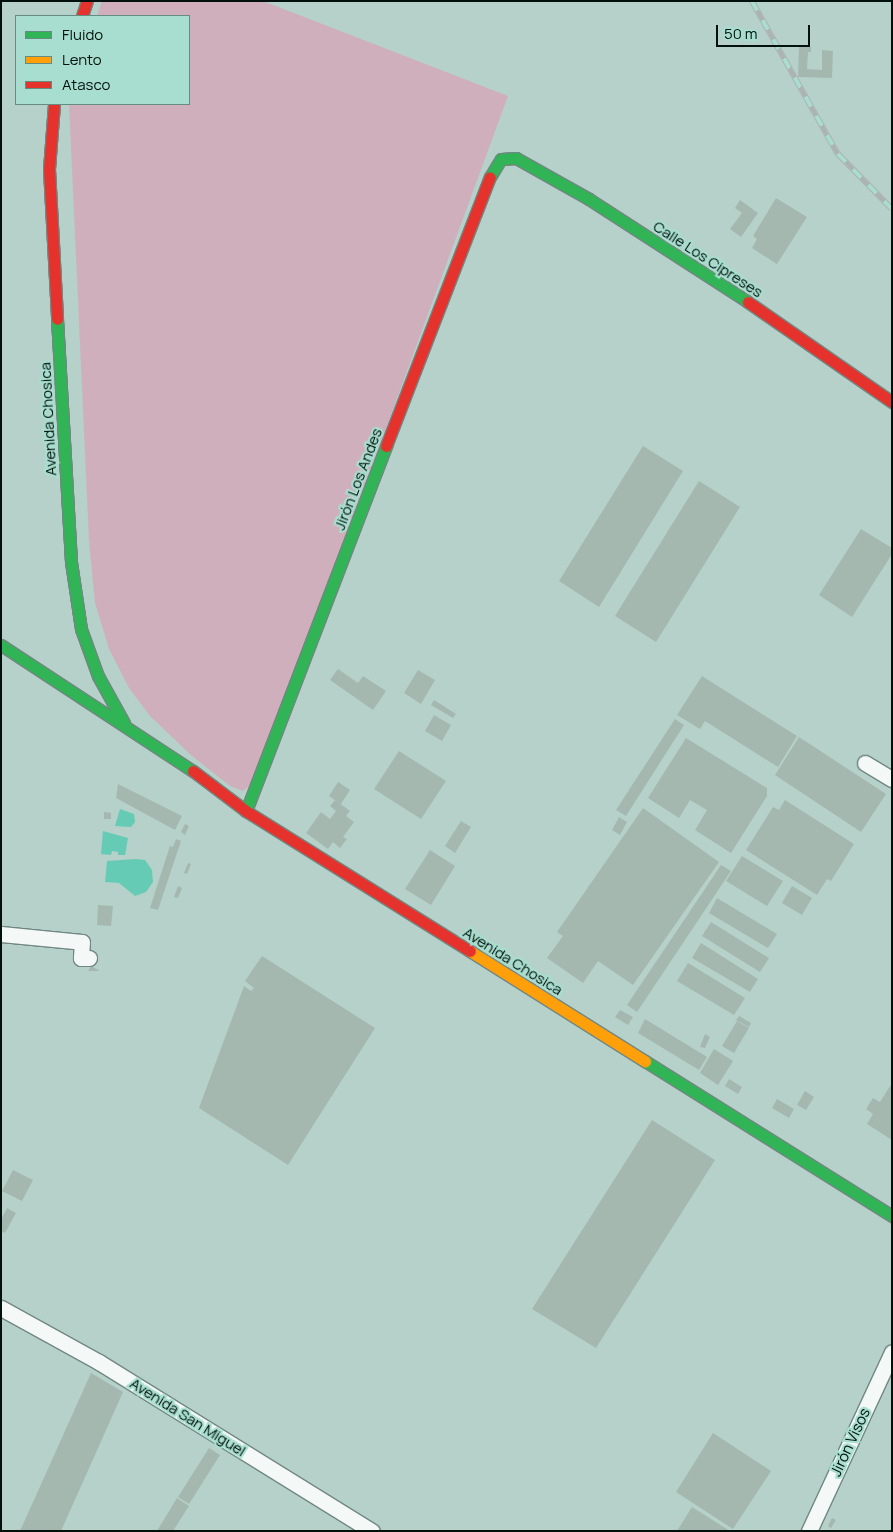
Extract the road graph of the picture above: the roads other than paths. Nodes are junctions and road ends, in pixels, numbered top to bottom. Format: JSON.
{"nodes":[{"id":1,"x":87,"y":1,"type":"edge"},
{"id":2,"x":82,"y":15,"type":"edge"},
{"id":3,"x":54,"y":105,"type":"edge"},
{"id":4,"x":501,"y":159,"type":"joint"},
{"id":5,"x":892,"y":402,"type":"edge"},
{"id":6,"x":1,"y":645,"type":"edge"},
{"id":7,"x":124,"y":723,"type":"junction"},
{"id":8,"x":865,"y":763,"type":"dead end"},
{"id":9,"x":892,"y":779,"type":"edge"},
{"id":10,"x":246,"y":811,"type":"junction"},
{"id":11,"x":1,"y":934,"type":"edge"},
{"id":12,"x":89,"y":958,"type":"dead end"},
{"id":13,"x":892,"y":1216,"type":"edge"},
{"id":14,"x":1,"y":1308,"type":"edge"},
{"id":15,"x":892,"y":1352,"type":"edge"},
{"id":16,"x":372,"y":1531,"type":"edge"},
{"id":17,"x":809,"y":1531,"type":"edge"}],
"edges":[{"from":1,"to":2,"type":"street"},
{"from":3,"to":7,"type":"street","name":"Avenida Chosica"},
{"from":4,"to":5,"type":"street","name":"Calle Los Cipreses"},
{"from":4,"to":10,"type":"street","name":"Jirón Los Andes"},
{"from":6,"to":7,"type":"street","name":"Avenida Chosica"},
{"from":7,"to":10,"type":"street","name":"Avenida Chosica"},
{"from":8,"to":9,"type":"street"},
{"from":10,"to":13,"type":"street","name":"Avenida Chosica"},
{"from":11,"to":12,"type":"street"},
{"from":14,"to":16,"type":"street","name":"Avenida San Miguel"},
{"from":15,"to":17,"type":"street","name":"Jirón Visos"}]}
